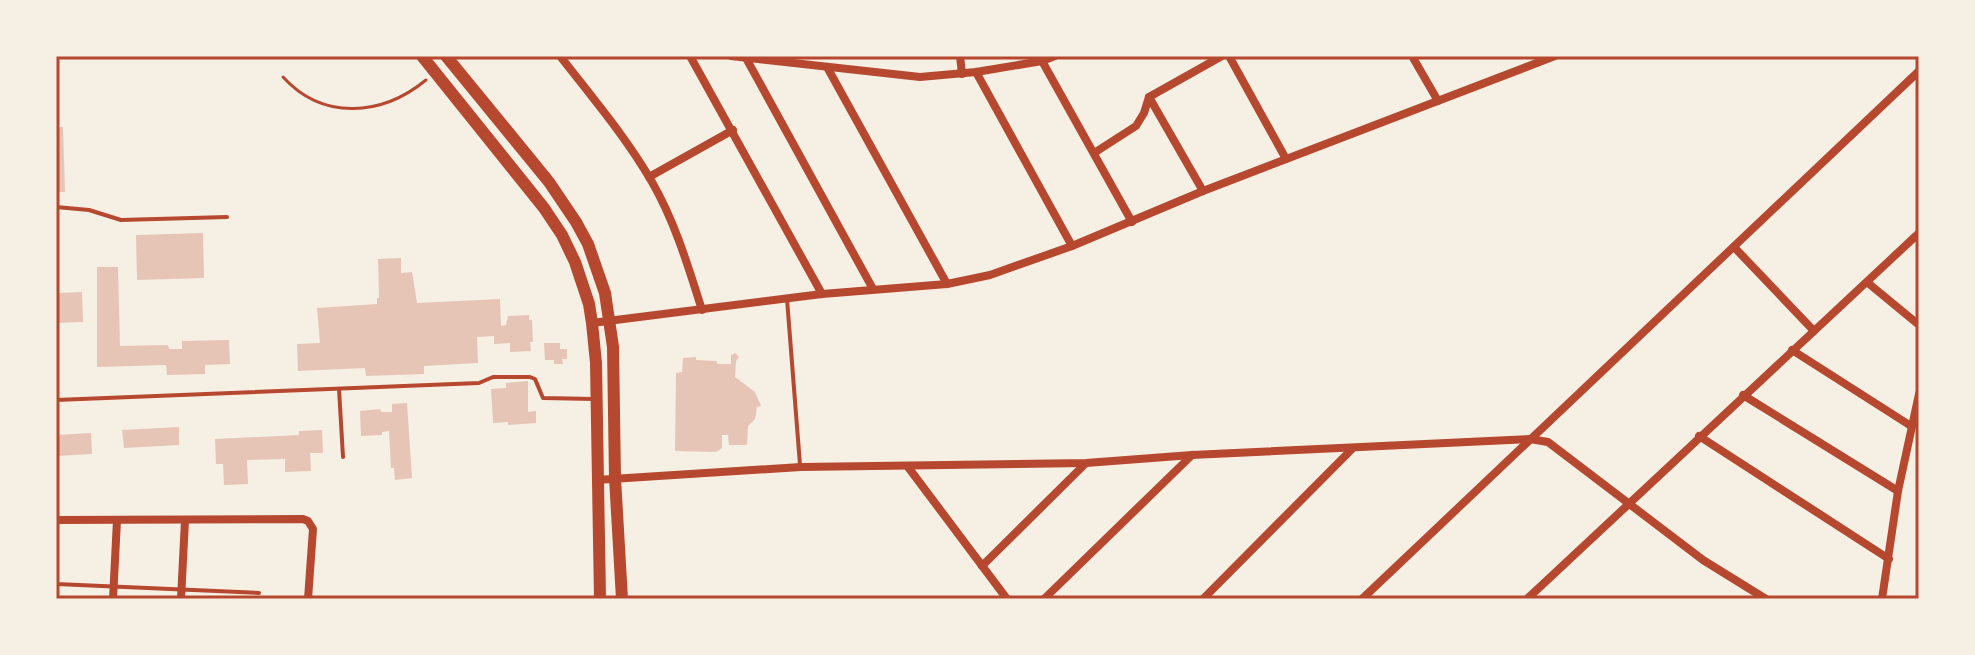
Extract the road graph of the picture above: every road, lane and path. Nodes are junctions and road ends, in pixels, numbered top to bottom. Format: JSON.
{"nodes":[{"id":1,"x":422,"y":56,"type":"edge"},
{"id":2,"x":446,"y":56,"type":"edge"},
{"id":3,"x":560,"y":56,"type":"edge"},
{"id":4,"x":690,"y":56,"type":"edge"},
{"id":5,"x":731,"y":56,"type":"edge"},
{"id":6,"x":960,"y":56,"type":"edge"},
{"id":7,"x":1055,"y":56,"type":"edge"},
{"id":8,"x":1222,"y":56,"type":"edge"},
{"id":9,"x":1229,"y":56,"type":"edge"},
{"id":10,"x":1412,"y":56,"type":"edge"},
{"id":11,"x":1555,"y":56,"type":"edge"},
{"id":12,"x":746,"y":58,"type":"junction"},
{"id":13,"x":1042,"y":61,"type":"junction"},
{"id":14,"x":827,"y":67,"type":"junction"},
{"id":15,"x":1919,"y":71,"type":"edge"},
{"id":16,"x":436,"y":72,"type":"junction"},
{"id":17,"x":976,"y":72,"type":"junction"},
{"id":18,"x":962,"y":74,"type":"junction"},
{"id":19,"x":283,"y":77,"type":"dead end"},
{"id":20,"x":1149,"y":97,"type":"junction"},
{"id":21,"x":1438,"y":101,"type":"junction"},
{"id":22,"x":733,"y":130,"type":"junction"},
{"id":23,"x":1094,"y":153,"type":"junction"},
{"id":24,"x":1286,"y":159,"type":"junction"},
{"id":25,"x":649,"y":177,"type":"junction"},
{"id":26,"x":1203,"y":191,"type":"junction"},
{"id":27,"x":56,"y":207,"type":"edge"},
{"id":28,"x":227,"y":217,"type":"dead end"},
{"id":29,"x":1132,"y":222,"type":"junction"},
{"id":30,"x":1919,"y":233,"type":"edge"},
{"id":31,"x":1072,"y":246,"type":"junction"},
{"id":32,"x":1734,"y":247,"type":"junction"},
{"id":33,"x":1868,"y":283,"type":"junction"},
{"id":34,"x":947,"y":284,"type":"junction"},
{"id":35,"x":873,"y":289,"type":"junction"},
{"id":36,"x":822,"y":294,"type":"junction"},
{"id":37,"x":787,"y":299,"type":"junction"},
{"id":38,"x":702,"y":310,"type":"junction"},
{"id":39,"x":610,"y":319,"type":"junction"},
{"id":40,"x":592,"y":323,"type":"junction"},
{"id":41,"x":1919,"y":325,"type":"edge"},
{"id":42,"x":1814,"y":331,"type":"junction"},
{"id":43,"x":1792,"y":350,"type":"junction"},
{"id":44,"x":339,"y":389,"type":"junction"},
{"id":45,"x":1919,"y":394,"type":"edge"},
{"id":46,"x":1743,"y":395,"type":"junction"},
{"id":47,"x":597,"y":399,"type":"junction"},
{"id":48,"x":56,"y":400,"type":"edge"},
{"id":49,"x":1911,"y":426,"type":"junction"},
{"id":50,"x":1699,"y":436,"type":"junction"},
{"id":51,"x":1530,"y":439,"type":"junction"},
{"id":52,"x":1352,"y":449,"type":"junction"},
{"id":53,"x":1192,"y":455,"type":"junction"},
{"id":54,"x":343,"y":457,"type":"dead end"},
{"id":55,"x":1086,"y":463,"type":"junction"},
{"id":56,"x":801,"y":467,"type":"junction"},
{"id":57,"x":908,"y":467,"type":"junction"},
{"id":58,"x":615,"y":478,"type":"junction"},
{"id":59,"x":596,"y":480,"type":"junction"},
{"id":60,"x":1898,"y":491,"type":"junction"},
{"id":61,"x":1629,"y":505,"type":"junction"},
{"id":62,"x":56,"y":520,"type":"edge"},
{"id":63,"x":117,"y":520,"type":"junction"},
{"id":64,"x":185,"y":520,"type":"junction"},
{"id":65,"x":1889,"y":559,"type":"junction"},
{"id":66,"x":982,"y":566,"type":"junction"},
{"id":67,"x":56,"y":584,"type":"edge"},
{"id":68,"x":113,"y":587,"type":"junction"},
{"id":69,"x":259,"y":593,"type":"dead end"},
{"id":70,"x":181,"y":594,"type":"edge"},
{"id":71,"x":113,"y":599,"type":"edge"},
{"id":72,"x":308,"y":599,"type":"edge"},
{"id":73,"x":600,"y":599,"type":"edge"},
{"id":74,"x":622,"y":599,"type":"edge"},
{"id":75,"x":1007,"y":599,"type":"edge"},
{"id":76,"x":1044,"y":599,"type":"edge"},
{"id":77,"x":1203,"y":599,"type":"edge"},
{"id":78,"x":1362,"y":599,"type":"edge"},
{"id":79,"x":1527,"y":599,"type":"edge"},
{"id":80,"x":1766,"y":599,"type":"edge"},
{"id":81,"x":1882,"y":599,"type":"edge"}],
"edges":[{"from":1,"to":16,"type":"main road"},
{"from":2,"to":39,"type":"main road"},
{"from":3,"to":25,"type":"street"},
{"from":4,"to":22,"type":"street"},
{"from":5,"to":12,"type":"street"},
{"from":6,"to":18,"type":"street"},
{"from":7,"to":13,"type":"street"},
{"from":8,"to":20,"type":"street"},
{"from":9,"to":24,"type":"street"},
{"from":10,"to":21,"type":"street"},
{"from":11,"to":21,"type":"street"},
{"from":12,"to":14,"type":"street"},
{"from":12,"to":35,"type":"street"},
{"from":13,"to":17,"type":"street"},
{"from":13,"to":23,"type":"street"},
{"from":14,"to":18,"type":"street"},
{"from":14,"to":34,"type":"street"},
{"from":15,"to":32,"type":"street"},
{"from":16,"to":19,"type":"path"},
{"from":16,"to":40,"type":"main road"},
{"from":17,"to":18,"type":"street"},
{"from":17,"to":31,"type":"street"},
{"from":20,"to":23,"type":"street"},
{"from":20,"to":26,"type":"street"},
{"from":21,"to":24,"type":"street"},
{"from":22,"to":25,"type":"street"},
{"from":22,"to":36,"type":"street"},
{"from":23,"to":29,"type":"street"},
{"from":24,"to":26,"type":"street"},
{"from":25,"to":38,"type":"street"},
{"from":26,"to":29,"type":"street"},
{"from":27,"to":28,"type":"lane"},
{"from":29,"to":31,"type":"street"},
{"from":30,"to":33,"type":"street"},
{"from":31,"to":34,"type":"street"},
{"from":32,"to":42,"type":"street"},
{"from":32,"to":51,"type":"street"},
{"from":33,"to":41,"type":"street"},
{"from":33,"to":42,"type":"street"},
{"from":34,"to":35,"type":"street"},
{"from":35,"to":36,"type":"street"},
{"from":36,"to":37,"type":"street"},
{"from":37,"to":38,"type":"street"},
{"from":37,"to":56,"type":"lane"},
{"from":38,"to":39,"type":"street"},
{"from":39,"to":40,"type":"street"},
{"from":39,"to":58,"type":"main road"},
{"from":40,"to":47,"type":"main road"},
{"from":42,"to":43,"type":"street"},
{"from":43,"to":46,"type":"street"},
{"from":43,"to":49,"type":"street"},
{"from":44,"to":47,"type":"lane"},
{"from":44,"to":48,"type":"lane"},
{"from":44,"to":54,"type":"lane"},
{"from":45,"to":49,"type":"street"},
{"from":46,"to":50,"type":"street"},
{"from":46,"to":60,"type":"street"},
{"from":47,"to":59,"type":"main road"},
{"from":49,"to":60,"type":"street"},
{"from":50,"to":61,"type":"street"},
{"from":50,"to":65,"type":"street"},
{"from":51,"to":52,"type":"street"},
{"from":51,"to":61,"type":"street"},
{"from":51,"to":78,"type":"street"},
{"from":52,"to":53,"type":"street"},
{"from":52,"to":77,"type":"street"},
{"from":53,"to":55,"type":"street"},
{"from":53,"to":76,"type":"street"},
{"from":55,"to":57,"type":"street"},
{"from":55,"to":66,"type":"street"},
{"from":56,"to":57,"type":"street"},
{"from":56,"to":58,"type":"street"},
{"from":57,"to":66,"type":"street"},
{"from":58,"to":59,"type":"street"},
{"from":58,"to":74,"type":"main road"},
{"from":59,"to":73,"type":"main road"},
{"from":60,"to":65,"type":"street"},
{"from":61,"to":79,"type":"street"},
{"from":61,"to":80,"type":"street"},
{"from":62,"to":63,"type":"street"},
{"from":63,"to":64,"type":"street"},
{"from":63,"to":68,"type":"street"},
{"from":64,"to":70,"type":"street"},
{"from":64,"to":72,"type":"street"},
{"from":65,"to":81,"type":"street"},
{"from":66,"to":75,"type":"street"},
{"from":67,"to":68,"type":"lane"},
{"from":68,"to":70,"type":"lane"},
{"from":68,"to":71,"type":"street"},
{"from":69,"to":70,"type":"lane"}]}
